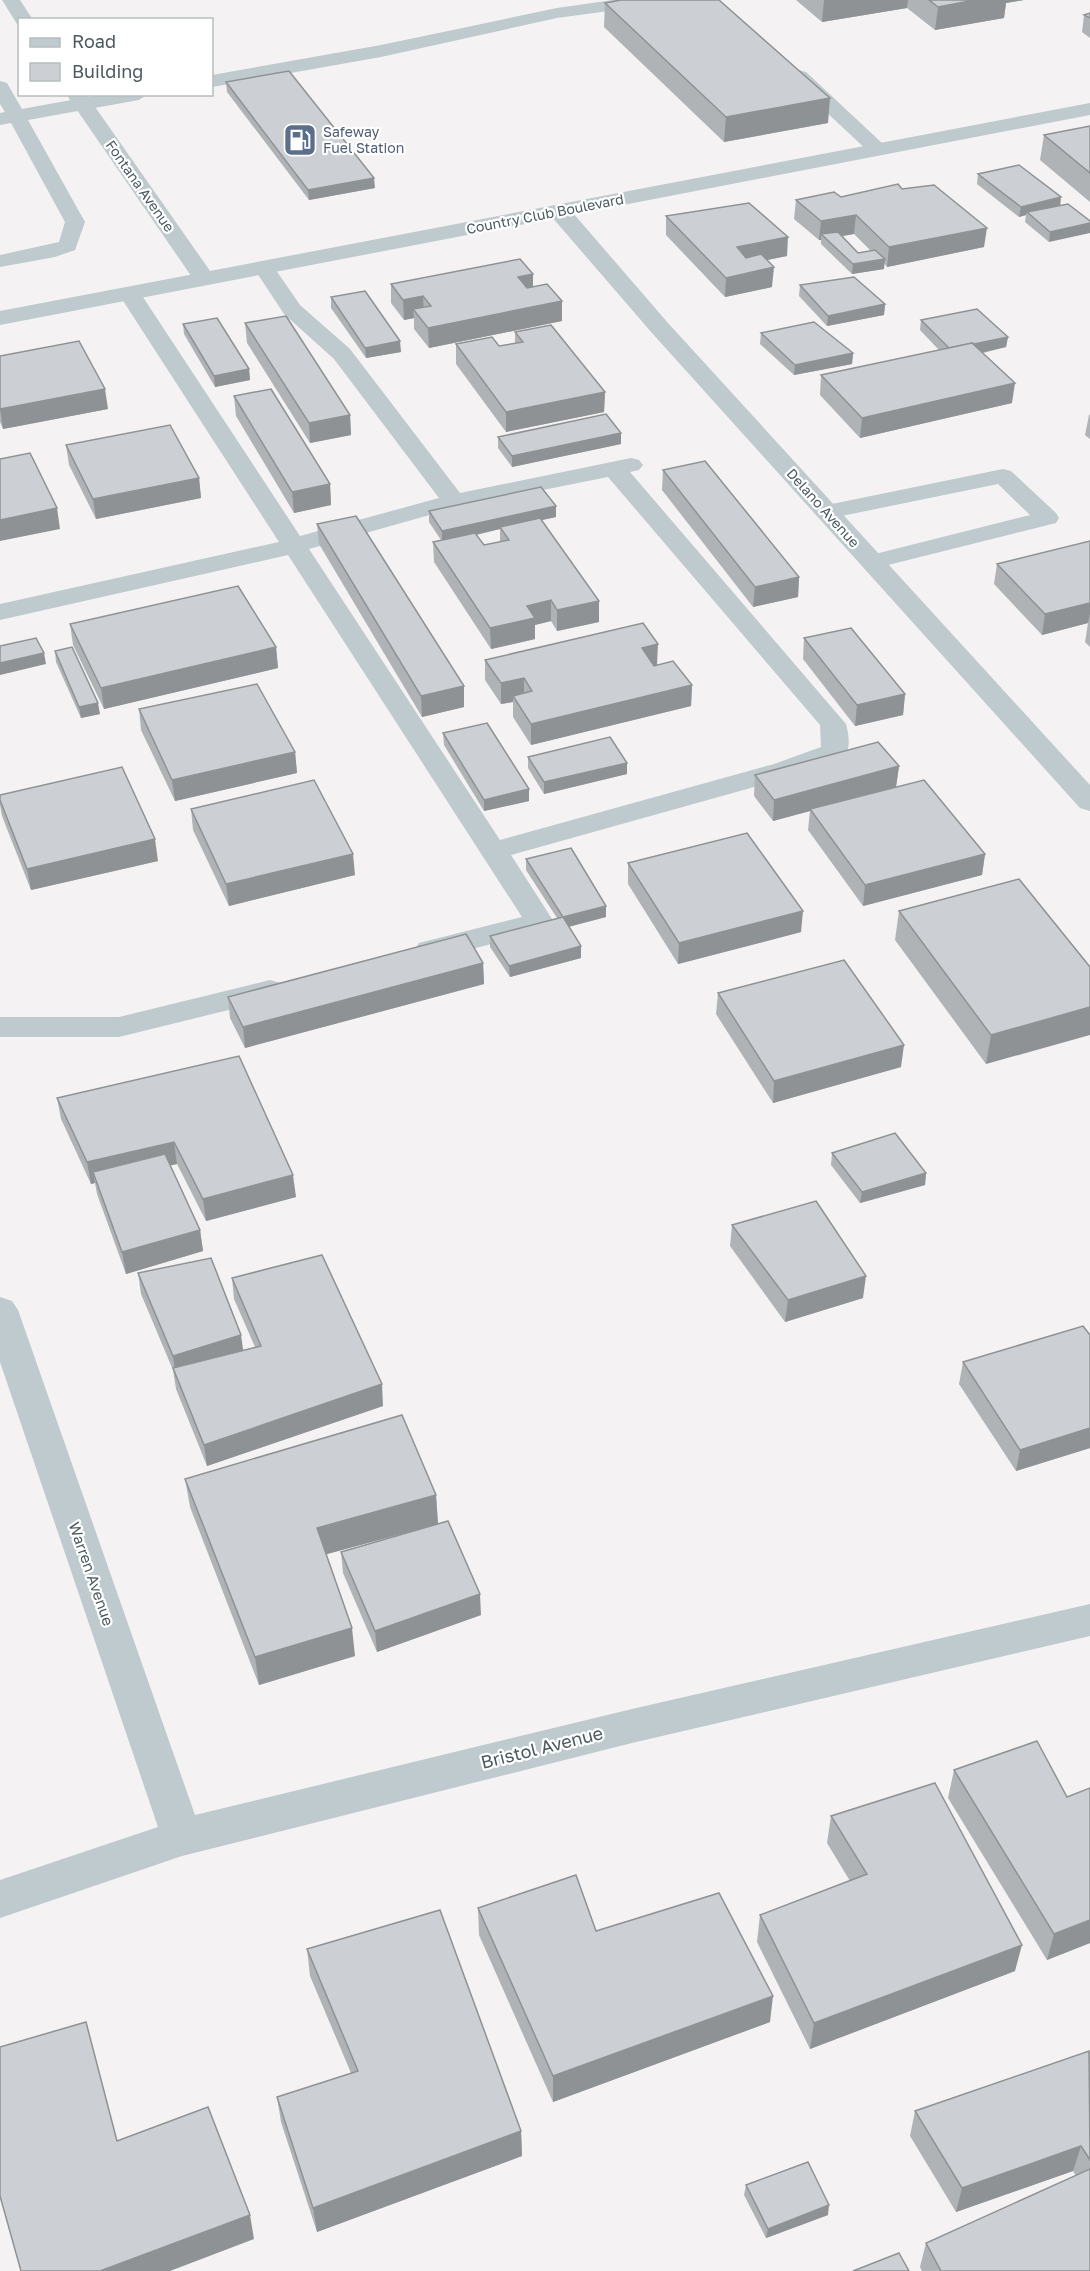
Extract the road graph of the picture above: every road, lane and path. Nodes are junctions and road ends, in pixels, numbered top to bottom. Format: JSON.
{"nodes":[{"id":1,"x":11,"y":0,"type":"edge"},
{"id":2,"x":654,"y":0,"type":"edge"},
{"id":3,"x":23,"y":18,"type":"edge"},
{"id":4,"x":783,"y":63,"type":"edge"},
{"id":5,"x":213,"y":81,"type":"edge"},
{"id":6,"x":0,"y":87,"type":"edge"},
{"id":7,"x":115,"y":96,"type":"edge"},
{"id":8,"x":80,"y":99,"type":"edge"},
{"id":9,"x":1090,"y":109,"type":"edge"},
{"id":10,"x":9,"y":117,"type":"edge"},
{"id":11,"x":876,"y":148,"type":"junction"},
{"id":12,"x":559,"y":211,"type":"junction"},
{"id":13,"x":3,"y":256,"type":"edge"},
{"id":14,"x":264,"y":267,"type":"junction"},
{"id":15,"x":204,"y":279,"type":"junction"},
{"id":16,"x":129,"y":293,"type":"junction"},
{"id":17,"x":0,"y":318,"type":"edge"},
{"id":18,"x":454,"y":501,"type":"junction"},
{"id":19,"x":827,"y":512,"type":"junction"},
{"id":20,"x":293,"y":546,"type":"junction"},
{"id":21,"x":872,"y":562,"type":"junction"},
{"id":22,"x":0,"y":612,"type":"edge"},
{"id":23,"x":1087,"y":795,"type":"edge"},
{"id":24,"x":493,"y":851,"type":"junction"},
{"id":25,"x":404,"y":956,"type":"edge"},
{"id":26,"x":290,"y":985,"type":"edge"},
{"id":27,"x":0,"y":1027,"type":"edge"},
{"id":28,"x":0,"y":1310,"type":"edge"},
{"id":29,"x":1090,"y":1620,"type":"edge"},
{"id":30,"x":182,"y":1837,"type":"junction"},
{"id":31,"x":0,"y":1899,"type":"edge"}],
"edges":[{"from":1,"to":3,"type":"street"},
{"from":2,"to":5,"type":"lane"},
{"from":4,"to":11,"type":"lane"},
{"from":6,"to":10,"type":"lane"},
{"from":7,"to":8,"type":"lane"},
{"from":8,"to":10,"type":"lane"},
{"from":8,"to":15,"type":"street","name":"Fontana Avenue"},
{"from":9,"to":11,"type":"street","name":"Country Club Boulevard"},
{"from":10,"to":13,"type":"lane"},
{"from":11,"to":12,"type":"street","name":"Country Club Boulevard"},
{"from":12,"to":14,"type":"street","name":"Country Club Boulevard"},
{"from":12,"to":19,"type":"street","name":"Delano Avenue"},
{"from":14,"to":15,"type":"street","name":"Country Club Boulevard"},
{"from":14,"to":18,"type":"lane"},
{"from":15,"to":16,"type":"street","name":"Country Club Boulevard"},
{"from":16,"to":17,"type":"street","name":"Country Club Boulevard"},
{"from":16,"to":20,"type":"lane"},
{"from":18,"to":20,"type":"lane"},
{"from":18,"to":24,"type":"lane"},
{"from":19,"to":21,"type":"street","name":"Delano Avenue"},
{"from":19,"to":21,"type":"lane"},
{"from":20,"to":22,"type":"lane"},
{"from":20,"to":24,"type":"lane"},
{"from":21,"to":23,"type":"street","name":"Delano Avenue"},
{"from":24,"to":25,"type":"lane"},
{"from":26,"to":27,"type":"lane"},
{"from":28,"to":30,"type":"street","name":"Warren Avenue"},
{"from":29,"to":30,"type":"street","name":"Bristol Avenue"},
{"from":30,"to":31,"type":"street","name":"Bristol Avenue"}]}
